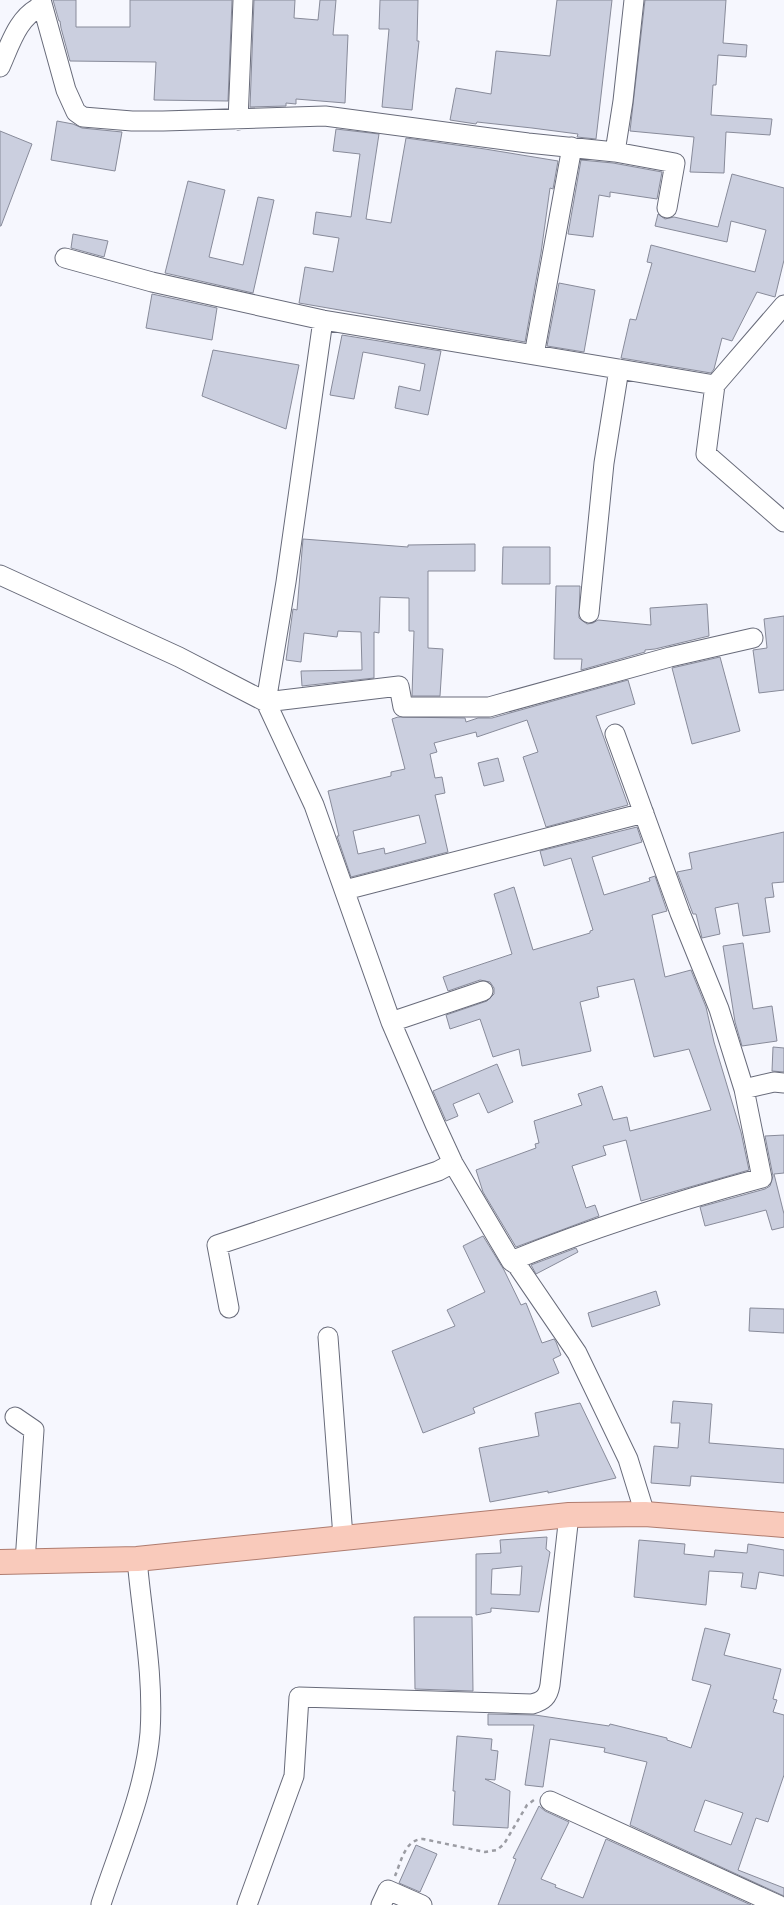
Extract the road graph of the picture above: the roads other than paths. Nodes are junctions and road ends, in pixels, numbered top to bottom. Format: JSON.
{"nodes":[{"id":1,"x":243,"y":0,"type":"edge"},
{"id":2,"x":634,"y":0,"type":"edge"},
{"id":3,"x":42,"y":3,"type":"edge"},
{"id":4,"x":0,"y":67,"type":"edge"},
{"id":5,"x":238,"y":120,"type":"junction"},
{"id":6,"x":572,"y":147,"type":"junction"},
{"id":7,"x":615,"y":152,"type":"junction"},
{"id":8,"x":666,"y":208,"type":"dead end"},
{"id":9,"x":65,"y":258,"type":"dead end"},
{"id":10,"x":784,"y":305,"type":"edge"},
{"id":11,"x":323,"y":320,"type":"junction"},
{"id":12,"x":534,"y":355,"type":"junction"},
{"id":13,"x":619,"y":369,"type":"junction"},
{"id":14,"x":715,"y":385,"type":"junction"},
{"id":15,"x":784,"y":522,"type":"edge"},
{"id":16,"x":0,"y":575,"type":"edge"},
{"id":17,"x":589,"y":613,"type":"dead end"},
{"id":18,"x":753,"y":638,"type":"dead end"},
{"id":19,"x":266,"y":702,"type":"junction"},
{"id":20,"x":616,"y":734,"type":"dead end"},
{"id":21,"x":644,"y":813,"type":"junction"},
{"id":22,"x":345,"y":890,"type":"junction"},
{"id":23,"x":483,"y":991,"type":"dead end"},
{"id":24,"x":391,"y":1022,"type":"junction"},
{"id":25,"x":784,"y":1082,"type":"edge"},
{"id":26,"x":744,"y":1088,"type":"junction"},
{"id":27,"x":453,"y":1163,"type":"junction"},
{"id":28,"x":511,"y":1261,"type":"junction"},
{"id":29,"x":228,"y":1308,"type":"dead end"},
{"id":30,"x":328,"y":1337,"type":"dead end"},
{"id":31,"x":15,"y":1417,"type":"dead end"},
{"id":32,"x":645,"y":1514,"type":"junction"},
{"id":33,"x":569,"y":1515,"type":"junction"},
{"id":34,"x":784,"y":1525,"type":"edge"},
{"id":35,"x":343,"y":1537,"type":"junction"},
{"id":36,"x":137,"y":1559,"type":"junction"},
{"id":37,"x":0,"y":1562,"type":"edge"},
{"id":38,"x":25,"y":1562,"type":"junction"},
{"id":39,"x":550,"y":1801,"type":"road end"},
{"id":40,"x":385,"y":1898,"type":"edge"},
{"id":41,"x":101,"y":1904,"type":"dead end"},
{"id":42,"x":247,"y":1905,"type":"edge"},
{"id":43,"x":422,"y":1905,"type":"edge"},
{"id":44,"x":778,"y":1905,"type":"edge"}],
"edges":[{"from":1,"to":5,"type":"street"},
{"from":2,"to":7,"type":"street"},
{"from":3,"to":4,"type":"street"},
{"from":3,"to":5,"type":"street"},
{"from":5,"to":6,"type":"street"},
{"from":6,"to":7,"type":"street"},
{"from":6,"to":12,"type":"street"},
{"from":7,"to":8,"type":"street"},
{"from":9,"to":11,"type":"street"},
{"from":10,"to":14,"type":"street"},
{"from":11,"to":12,"type":"street"},
{"from":11,"to":19,"type":"street"},
{"from":12,"to":13,"type":"street"},
{"from":13,"to":14,"type":"street"},
{"from":13,"to":17,"type":"street"},
{"from":14,"to":15,"type":"street"},
{"from":16,"to":19,"type":"street"},
{"from":18,"to":19,"type":"street"},
{"from":19,"to":22,"type":"street"},
{"from":20,"to":21,"type":"street"},
{"from":21,"to":22,"type":"street"},
{"from":21,"to":26,"type":"street"},
{"from":22,"to":24,"type":"street"},
{"from":23,"to":24,"type":"street"},
{"from":24,"to":27,"type":"street"},
{"from":25,"to":26,"type":"street"},
{"from":26,"to":28,"type":"street"},
{"from":27,"to":28,"type":"street"},
{"from":27,"to":29,"type":"street"},
{"from":28,"to":32,"type":"street"},
{"from":30,"to":35,"type":"street"},
{"from":31,"to":38,"type":"street"},
{"from":32,"to":33,"type":"main road"},
{"from":32,"to":34,"type":"main road"},
{"from":33,"to":35,"type":"main road"},
{"from":33,"to":42,"type":"street"},
{"from":35,"to":36,"type":"main road"},
{"from":36,"to":38,"type":"main road"},
{"from":36,"to":41,"type":"street"},
{"from":37,"to":38,"type":"main road"},
{"from":39,"to":44,"type":"street"},
{"from":40,"to":43,"type":"street"}]}
